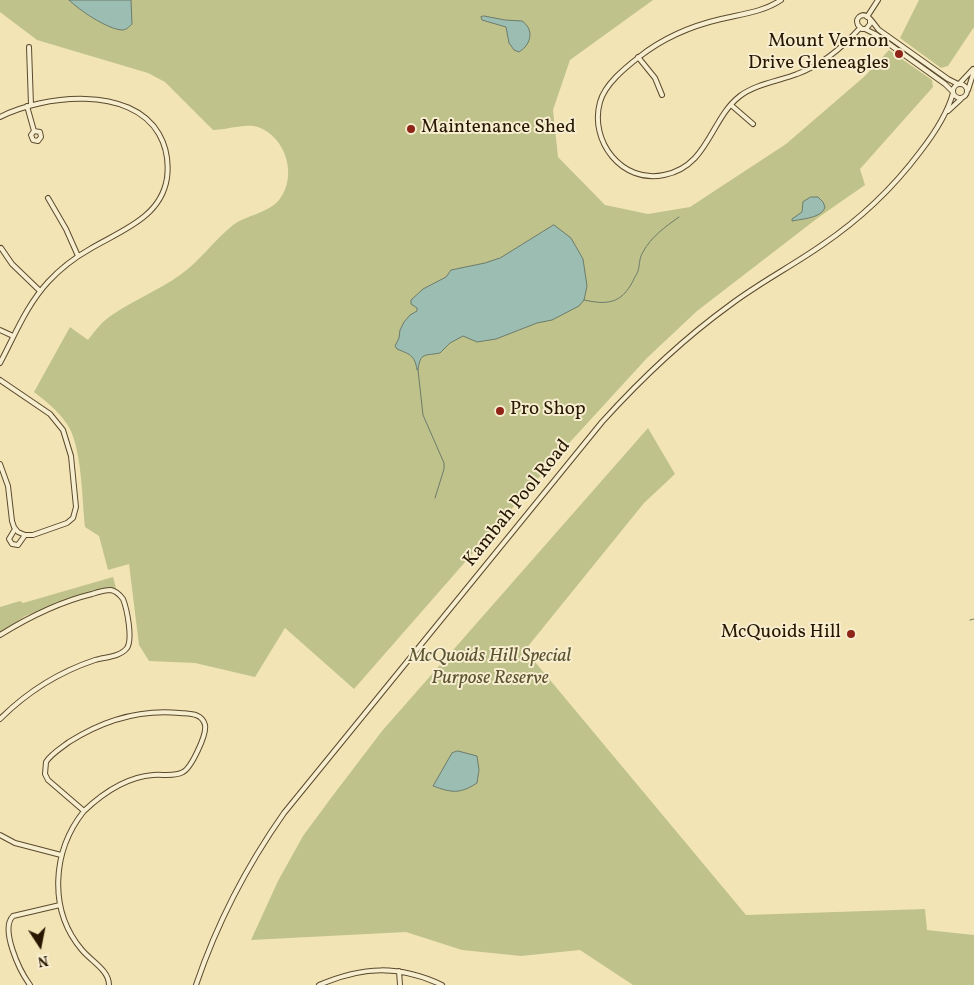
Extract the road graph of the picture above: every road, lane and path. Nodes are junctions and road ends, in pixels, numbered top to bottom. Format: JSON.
{"nodes":[{"id":1,"x":782,"y":0,"type":"edge"},
{"id":2,"x":878,"y":0,"type":"edge"},
{"id":3,"x":869,"y":18,"type":"junction"},
{"id":4,"x":860,"y":28,"type":"junction"},
{"id":5,"x":865,"y":29,"type":"junction"},
{"id":6,"x":29,"y":47,"type":"dead end"},
{"id":7,"x":638,"y":57,"type":"junction"},
{"id":8,"x":974,"y":69,"type":"edge"},
{"id":9,"x":959,"y":84,"type":"junction"},
{"id":10,"x":967,"y":92,"type":"junction"},
{"id":11,"x":953,"y":93,"type":"junction"},
{"id":12,"x":662,"y":95,"type":"dead end"},
{"id":13,"x":962,"y":98,"type":"junction"},
{"id":14,"x":731,"y":105,"type":"junction"},
{"id":15,"x":29,"y":106,"type":"junction"},
{"id":16,"x":945,"y":114,"type":"junction"},
{"id":17,"x":0,"y":117,"type":"edge"},
{"id":18,"x":753,"y":124,"type":"dead end"},
{"id":19,"x":34,"y":131,"type":"dead end"},
{"id":20,"x":48,"y":198,"type":"dead end"},
{"id":21,"x":2,"y":248,"type":"dead end"},
{"id":22,"x":78,"y":256,"type":"junction"},
{"id":23,"x":40,"y":291,"type":"junction"},
{"id":24,"x":0,"y":330,"type":"edge"},
{"id":25,"x":13,"y":336,"type":"junction"},
{"id":26,"x":0,"y":363,"type":"edge"},
{"id":27,"x":0,"y":380,"type":"edge"},
{"id":28,"x":0,"y":464,"type":"edge"},
{"id":29,"x":15,"y":529,"type":"junction"},
{"id":30,"x":25,"y":535,"type":"junction"},
{"id":31,"x":0,"y":635,"type":"edge"},
{"id":32,"x":0,"y":719,"type":"edge"},
{"id":33,"x":84,"y":811,"type":"junction"},
{"id":34,"x":0,"y":835,"type":"edge"},
{"id":35,"x":61,"y":855,"type":"junction"},
{"id":36,"x":60,"y":905,"type":"junction"},
{"id":37,"x":399,"y":971,"type":"junction"},
{"id":38,"x":30,"y":985,"type":"edge"},
{"id":39,"x":109,"y":985,"type":"edge"},
{"id":40,"x":196,"y":985,"type":"edge"},
{"id":41,"x":319,"y":985,"type":"edge"},
{"id":42,"x":400,"y":985,"type":"edge"},
{"id":43,"x":442,"y":985,"type":"edge"}],
"edges":[{"from":1,"to":7,"type":"street"},
{"from":2,"to":3,"type":"street"},
{"from":3,"to":4,"type":"street"},
{"from":3,"to":5,"type":"street"},
{"from":3,"to":9,"type":"street"},
{"from":4,"to":5,"type":"street"},
{"from":4,"to":14,"type":"street"},
{"from":5,"to":11,"type":"street"},
{"from":6,"to":15,"type":"street"},
{"from":7,"to":12,"type":"street"},
{"from":7,"to":14,"type":"street"},
{"from":8,"to":9,"type":"street"},
{"from":8,"to":10,"type":"street"},
{"from":9,"to":10,"type":"street"},
{"from":9,"to":11,"type":"street"},
{"from":10,"to":13,"type":"street"},
{"from":11,"to":13,"type":"street"},
{"from":11,"to":16,"type":"street","name":"Kambah Pool Road"},
{"from":13,"to":16,"type":"street","name":"Kambah Pool Road"},
{"from":14,"to":18,"type":"street"},
{"from":15,"to":17,"type":"street"},
{"from":15,"to":19,"type":"street"},
{"from":15,"to":22,"type":"street"},
{"from":16,"to":40,"type":"street","name":"Kambah Pool Road"},
{"from":20,"to":22,"type":"street"},
{"from":21,"to":23,"type":"street"},
{"from":22,"to":23,"type":"street"},
{"from":23,"to":25,"type":"street"},
{"from":24,"to":25,"type":"street"},
{"from":25,"to":26,"type":"street"},
{"from":27,"to":30,"type":"street"},
{"from":28,"to":29,"type":"street"},
{"from":29,"to":30,"type":"street"},
{"from":29,"to":30,"type":"street"},
{"from":31,"to":32,"type":"street"},
{"from":33,"to":33,"type":"street"},
{"from":33,"to":35,"type":"street"},
{"from":34,"to":35,"type":"street"},
{"from":35,"to":36,"type":"street"},
{"from":36,"to":38,"type":"street"},
{"from":36,"to":39,"type":"street"},
{"from":37,"to":41,"type":"street"},
{"from":37,"to":42,"type":"street"},
{"from":37,"to":43,"type":"street"}]}
